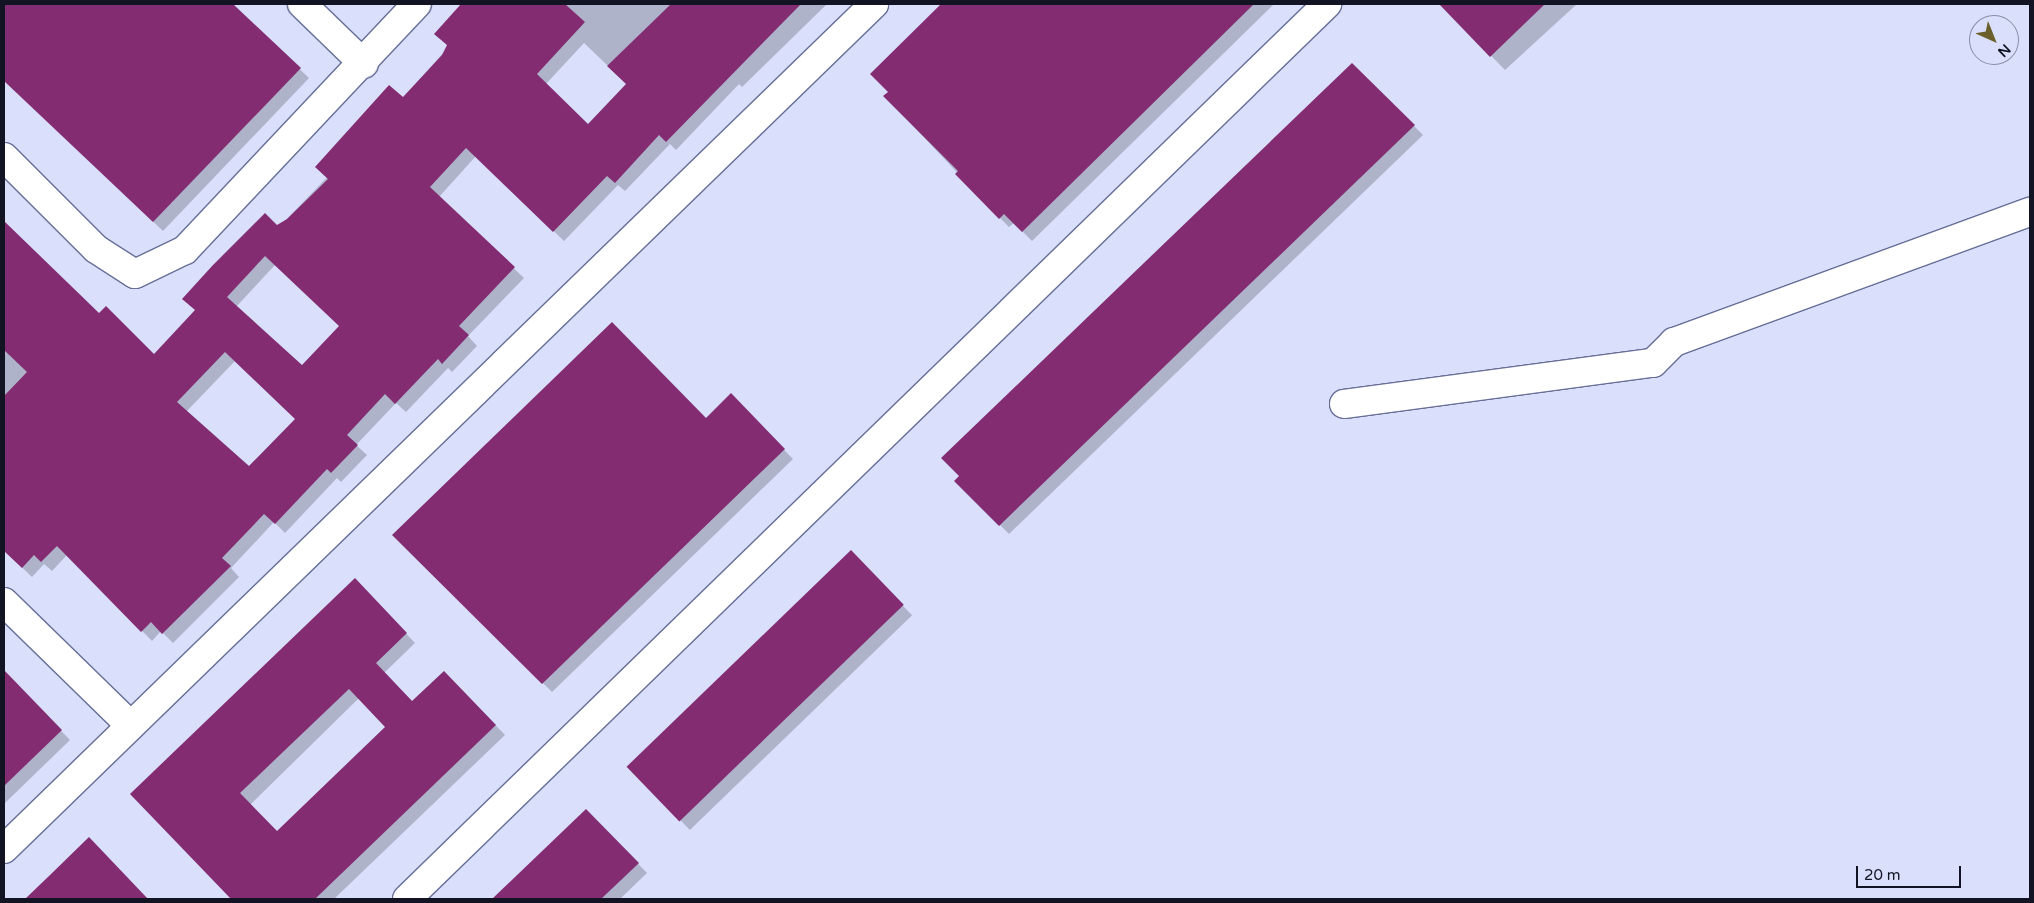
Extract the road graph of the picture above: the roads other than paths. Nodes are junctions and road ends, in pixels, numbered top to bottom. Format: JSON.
{"nodes":[{"id":1,"x":302,"y":4,"type":"edge"},
{"id":2,"x":417,"y":4,"type":"edge"},
{"id":3,"x":874,"y":4,"type":"edge"},
{"id":4,"x":1318,"y":7,"type":"edge"},
{"id":5,"x":364,"y":64,"type":"junction"},
{"id":6,"x":4,"y":157,"type":"edge"},
{"id":7,"x":2030,"y":212,"type":"edge"},
{"id":8,"x":1344,"y":404,"type":"dead end"},
{"id":9,"x":4,"y":602,"type":"edge"},
{"id":10,"x":131,"y":726,"type":"junction"},
{"id":11,"x":4,"y":848,"type":"edge"},
{"id":12,"x":407,"y":899,"type":"edge"}],
"edges":[{"from":1,"to":5,"type":"street"},
{"from":2,"to":5,"type":"street"},
{"from":3,"to":10,"type":"street"},
{"from":4,"to":12,"type":"street"},
{"from":5,"to":6,"type":"street"},
{"from":7,"to":8,"type":"street"},
{"from":9,"to":10,"type":"street"},
{"from":10,"to":11,"type":"street"}]}
